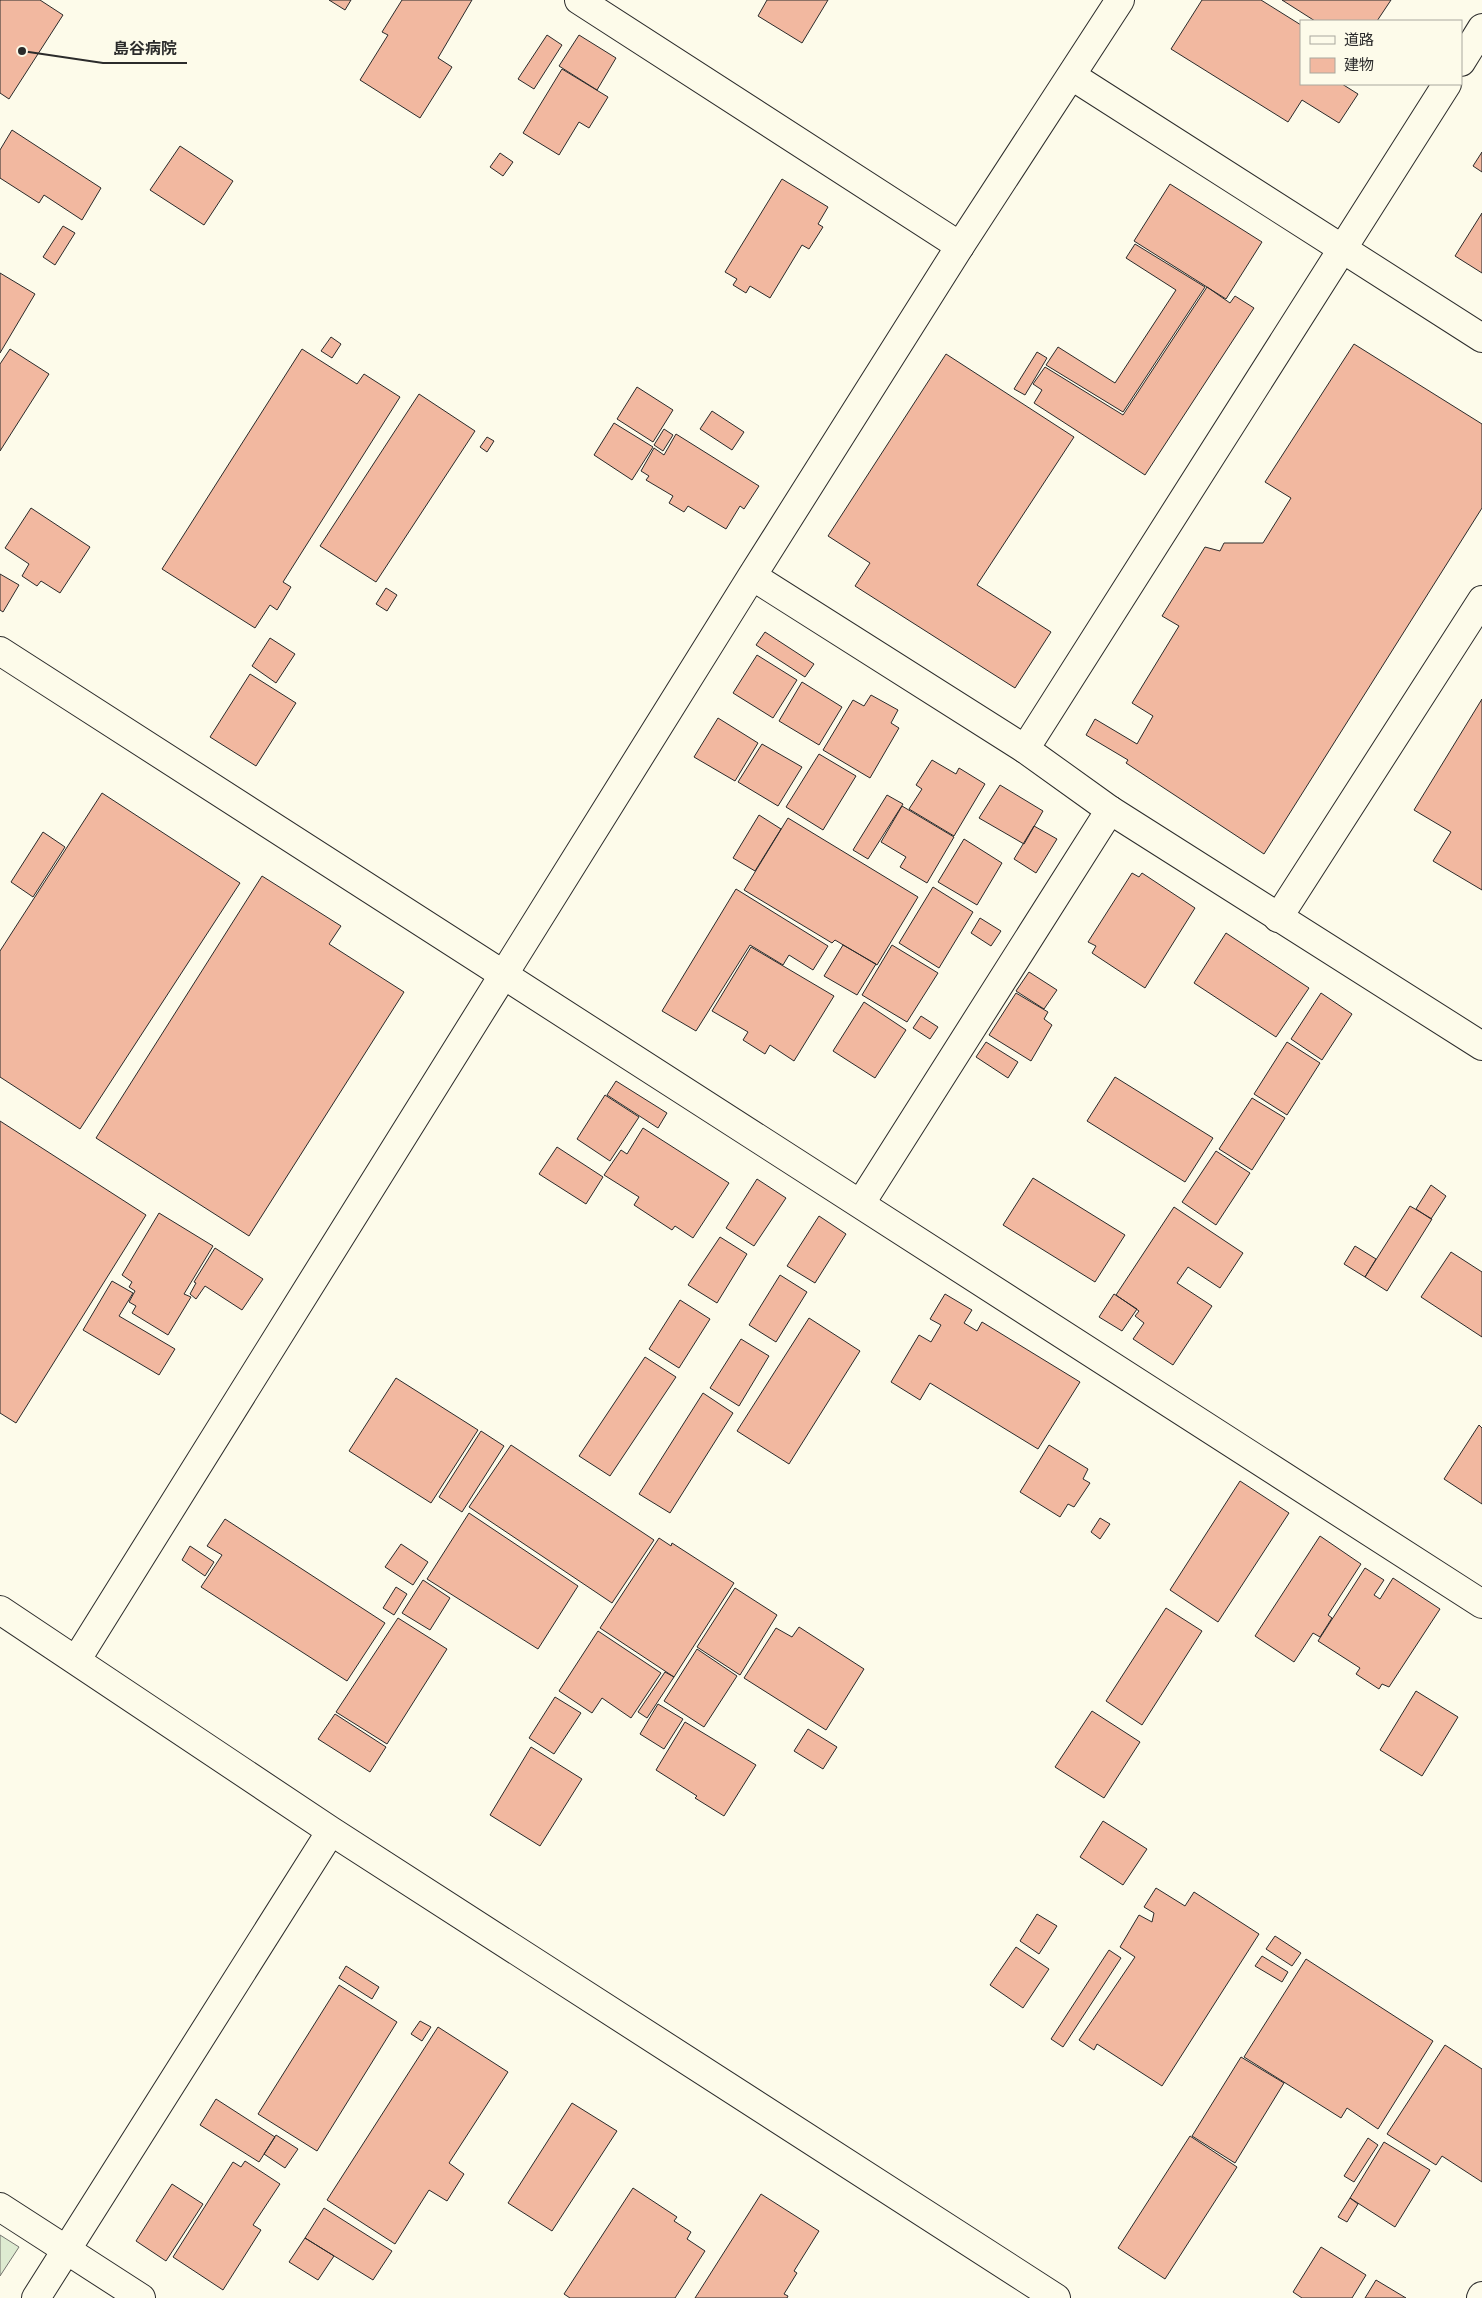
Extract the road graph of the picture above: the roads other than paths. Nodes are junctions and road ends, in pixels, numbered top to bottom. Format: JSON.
{"nodes":[{"id":1,"x":579,"y":0,"type":"edge"},
{"id":2,"x":1120,"y":0,"type":"edge"},
{"id":3,"x":1482,"y":28,"type":"edge"},
{"id":4,"x":1462,"y":60,"type":"edge"},
{"id":5,"x":1072,"y":76,"type":"junction"},
{"id":6,"x":1446,"y":85,"type":"edge"},
{"id":7,"x":960,"y":246,"type":"junction"},
{"id":8,"x":1342,"y":251,"type":"junction"},
{"id":9,"x":1482,"y":338,"type":"edge"},
{"id":10,"x":752,"y":576,"type":"junction"},
{"id":11,"x":1482,"y":600,"type":"edge"},
{"id":12,"x":0,"y":651,"type":"edge"},
{"id":13,"x":1025,"y":749,"type":"junction"},
{"id":14,"x":1110,"y":810,"type":"junction"},
{"id":15,"x":1278,"y":918,"type":"junction"},
{"id":16,"x":502,"y":975,"type":"junction"},
{"id":17,"x":1482,"y":1046,"type":"edge"},
{"id":18,"x":861,"y":1203,"type":"junction"},
{"id":19,"x":1482,"y":1604,"type":"edge"},
{"id":20,"x":0,"y":1610,"type":"edge"},
{"id":21,"x":77,"y":1659,"type":"junction"},
{"id":22,"x":331,"y":1831,"type":"junction"},
{"id":23,"x":0,"y":2207,"type":"edge"},
{"id":24,"x":66,"y":2250,"type":"junction"},
{"id":25,"x":36,"y":2298,"type":"edge"},
{"id":26,"x":141,"y":2298,"type":"edge"},
{"id":27,"x":1056,"y":2298,"type":"edge"}],
"edges":[{"from":1,"to":7,"type":"street"},
{"from":2,"to":5,"type":"street"},
{"from":3,"to":4,"type":"street"},
{"from":5,"to":7,"type":"street"},
{"from":5,"to":8,"type":"street"},
{"from":6,"to":8,"type":"street"},
{"from":7,"to":10,"type":"street"},
{"from":8,"to":9,"type":"street"},
{"from":8,"to":13,"type":"street"},
{"from":10,"to":13,"type":"street"},
{"from":10,"to":16,"type":"street"},
{"from":11,"to":15,"type":"street"},
{"from":12,"to":16,"type":"street"},
{"from":13,"to":14,"type":"street"},
{"from":14,"to":15,"type":"street"},
{"from":14,"to":18,"type":"street"},
{"from":15,"to":17,"type":"street"},
{"from":16,"to":18,"type":"street"},
{"from":16,"to":21,"type":"street"},
{"from":18,"to":19,"type":"street"},
{"from":20,"to":21,"type":"street"},
{"from":21,"to":22,"type":"street"},
{"from":22,"to":24,"type":"street"},
{"from":22,"to":27,"type":"street"},
{"from":23,"to":24,"type":"street"},
{"from":24,"to":25,"type":"street"},
{"from":24,"to":26,"type":"street"}]}
